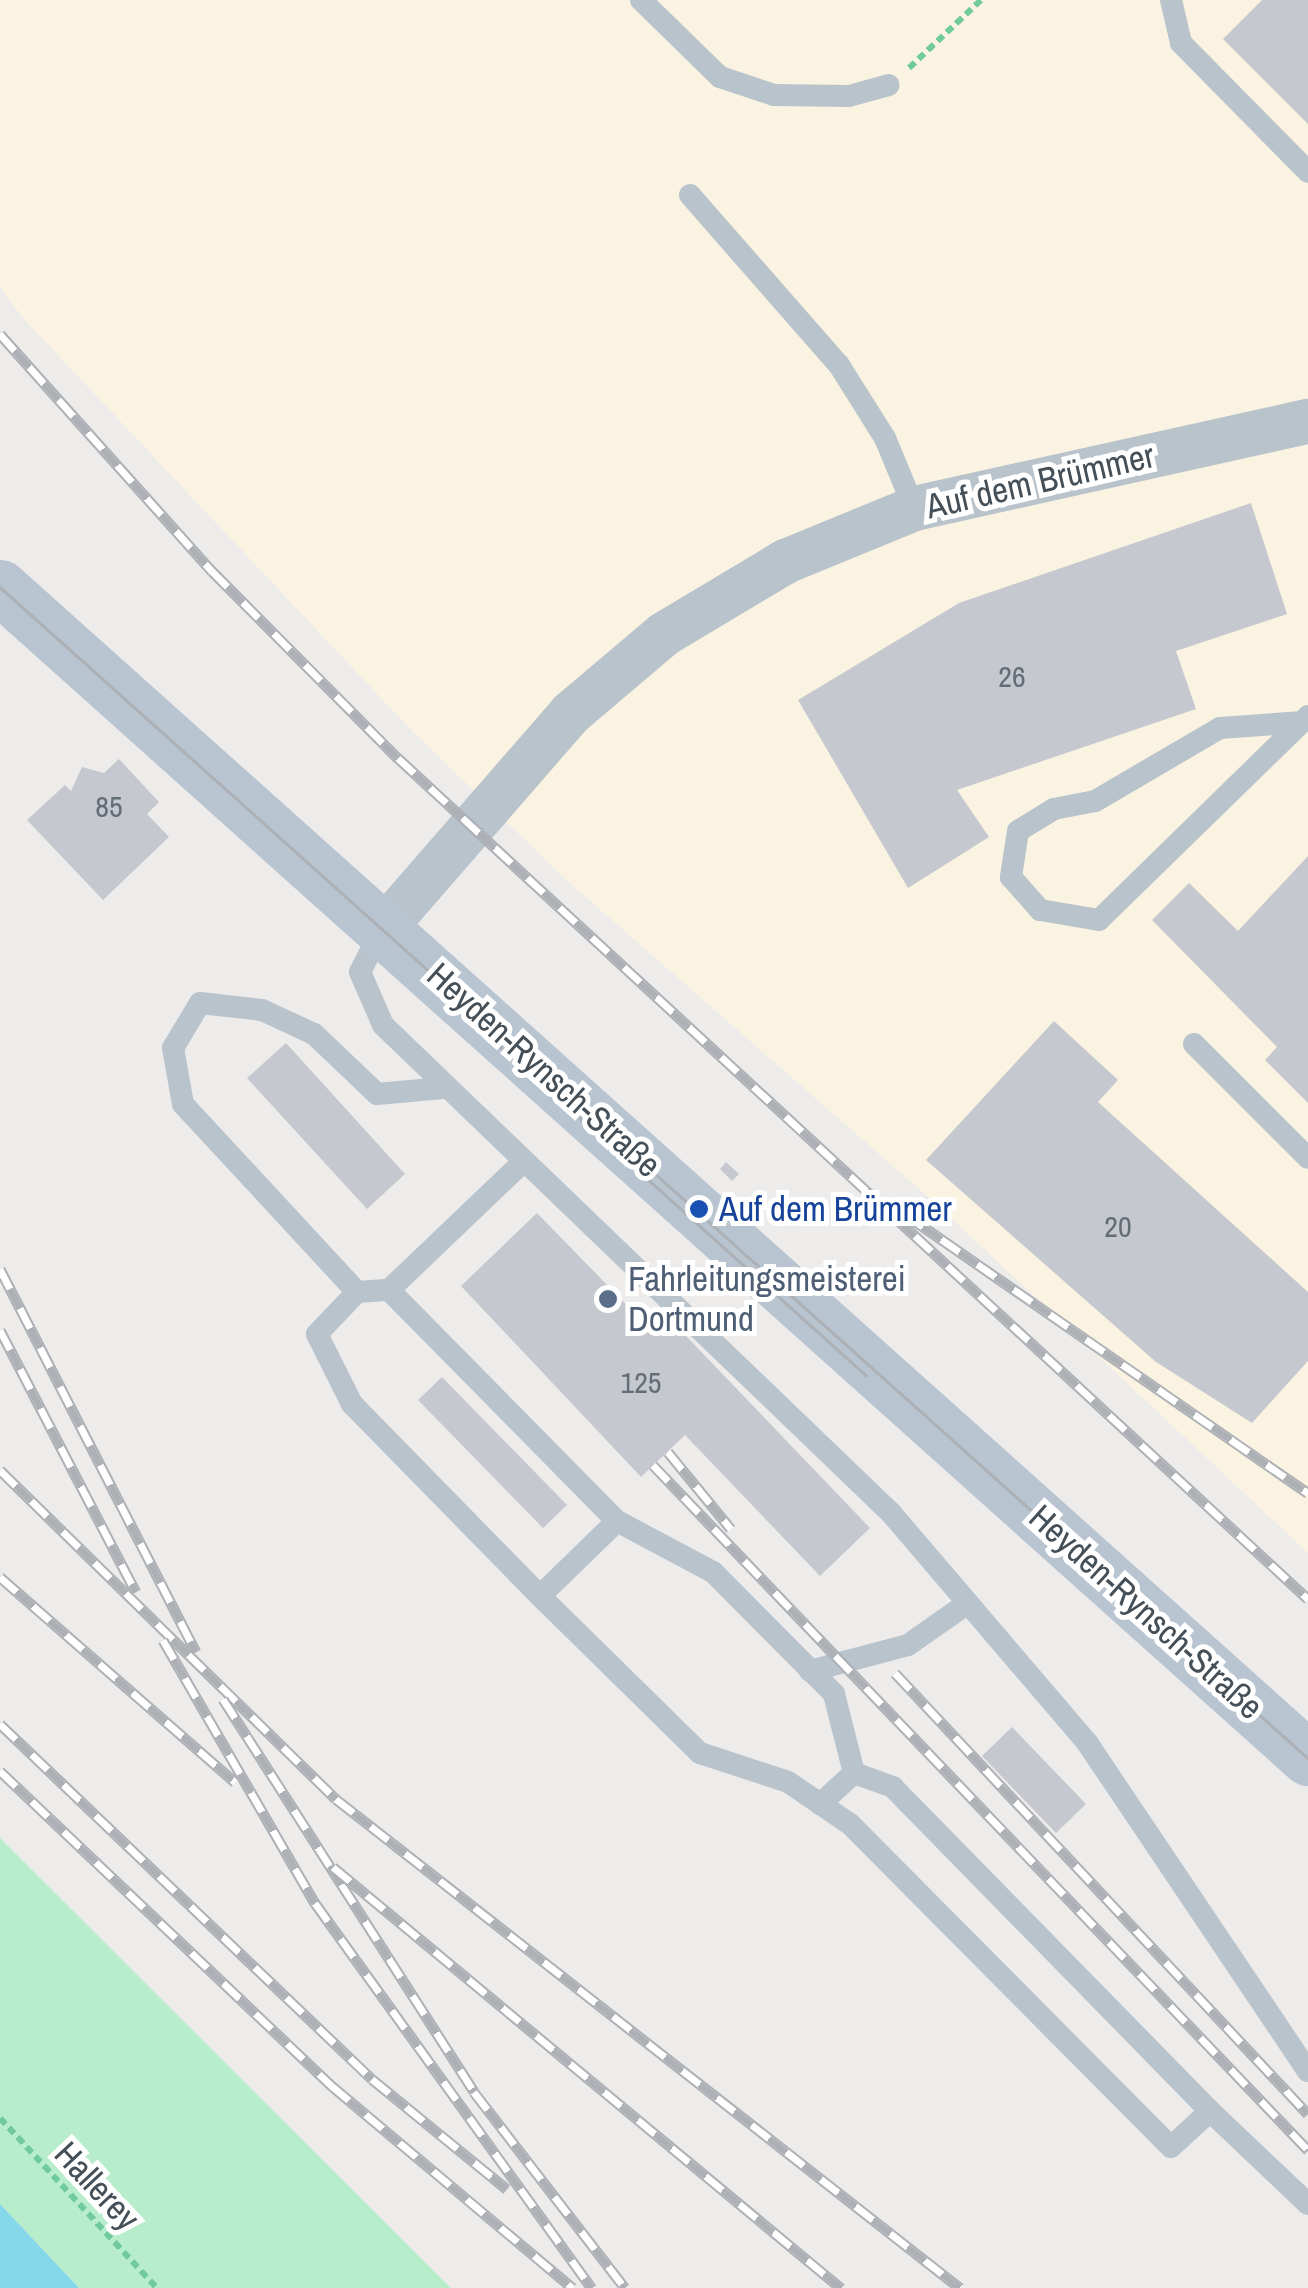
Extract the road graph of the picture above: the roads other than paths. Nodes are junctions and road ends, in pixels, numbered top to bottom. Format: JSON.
{"nodes":[{"id":1,"x":641,"y":0,"type":"edge"},
{"id":2,"x":1171,"y":0,"type":"edge"},
{"id":3,"x":890,"y":86,"type":"road end"},
{"id":4,"x":1308,"y":172,"type":"edge"},
{"id":5,"x":690,"y":195,"type":"dead end"},
{"id":6,"x":1308,"y":420,"type":"edge"},
{"id":7,"x":914,"y":508,"type":"junction"},
{"id":8,"x":0,"y":586,"type":"edge"},
{"id":9,"x":1305,"y":719,"type":"edge"},
{"id":10,"x":384,"y":926,"type":"junction"},
{"id":11,"x":1194,"y":1044,"type":"dead end"},
{"id":12,"x":443,"y":1088,"type":"junction"},
{"id":13,"x":1308,"y":1158,"type":"edge"},
{"id":14,"x":520,"y":1165,"type":"junction"},
{"id":15,"x":390,"y":1290,"type":"junction"},
{"id":16,"x":357,"y":1292,"type":"junction"},
{"id":17,"x":616,"y":1521,"type":"junction"},
{"id":18,"x":540,"y":1596,"type":"junction"},
{"id":19,"x":968,"y":1603,"type":"junction"},
{"id":20,"x":810,"y":1670,"type":"junction"},
{"id":21,"x":1308,"y":1758,"type":"edge"},
{"id":22,"x":854,"y":1773,"type":"junction"},
{"id":23,"x":820,"y":1804,"type":"junction"},
{"id":24,"x":1304,"y":2056,"type":"edge"},
{"id":25,"x":1210,"y":2111,"type":"junction"},
{"id":26,"x":1308,"y":2204,"type":"edge"}],
"edges":[{"from":1,"to":3,"type":"lane"},
{"from":2,"to":4,"type":"lane"},
{"from":5,"to":7,"type":"lane"},
{"from":6,"to":7,"type":"street","name":"Auf dem Brümmer"},
{"from":7,"to":10,"type":"street","name":"Auf dem Brümmer"},
{"from":8,"to":10,"type":"main road","name":"Heyden-Rynsch-Straße"},
{"from":9,"to":9,"type":"lane"},
{"from":10,"to":12,"type":"lane"},
{"from":10,"to":21,"type":"main road","name":"Heyden-Rynsch-Straße"},
{"from":11,"to":13,"type":"lane"},
{"from":12,"to":14,"type":"lane"},
{"from":12,"to":16,"type":"lane"},
{"from":14,"to":15,"type":"lane"},
{"from":14,"to":19,"type":"lane"},
{"from":15,"to":16,"type":"lane"},
{"from":15,"to":17,"type":"lane"},
{"from":16,"to":18,"type":"lane"},
{"from":17,"to":18,"type":"lane"},
{"from":17,"to":20,"type":"lane"},
{"from":18,"to":23,"type":"lane"},
{"from":19,"to":20,"type":"lane"},
{"from":19,"to":24,"type":"lane"},
{"from":20,"to":22,"type":"lane"},
{"from":22,"to":23,"type":"lane"},
{"from":22,"to":25,"type":"lane"},
{"from":23,"to":25,"type":"lane"},
{"from":25,"to":26,"type":"lane"}]}
